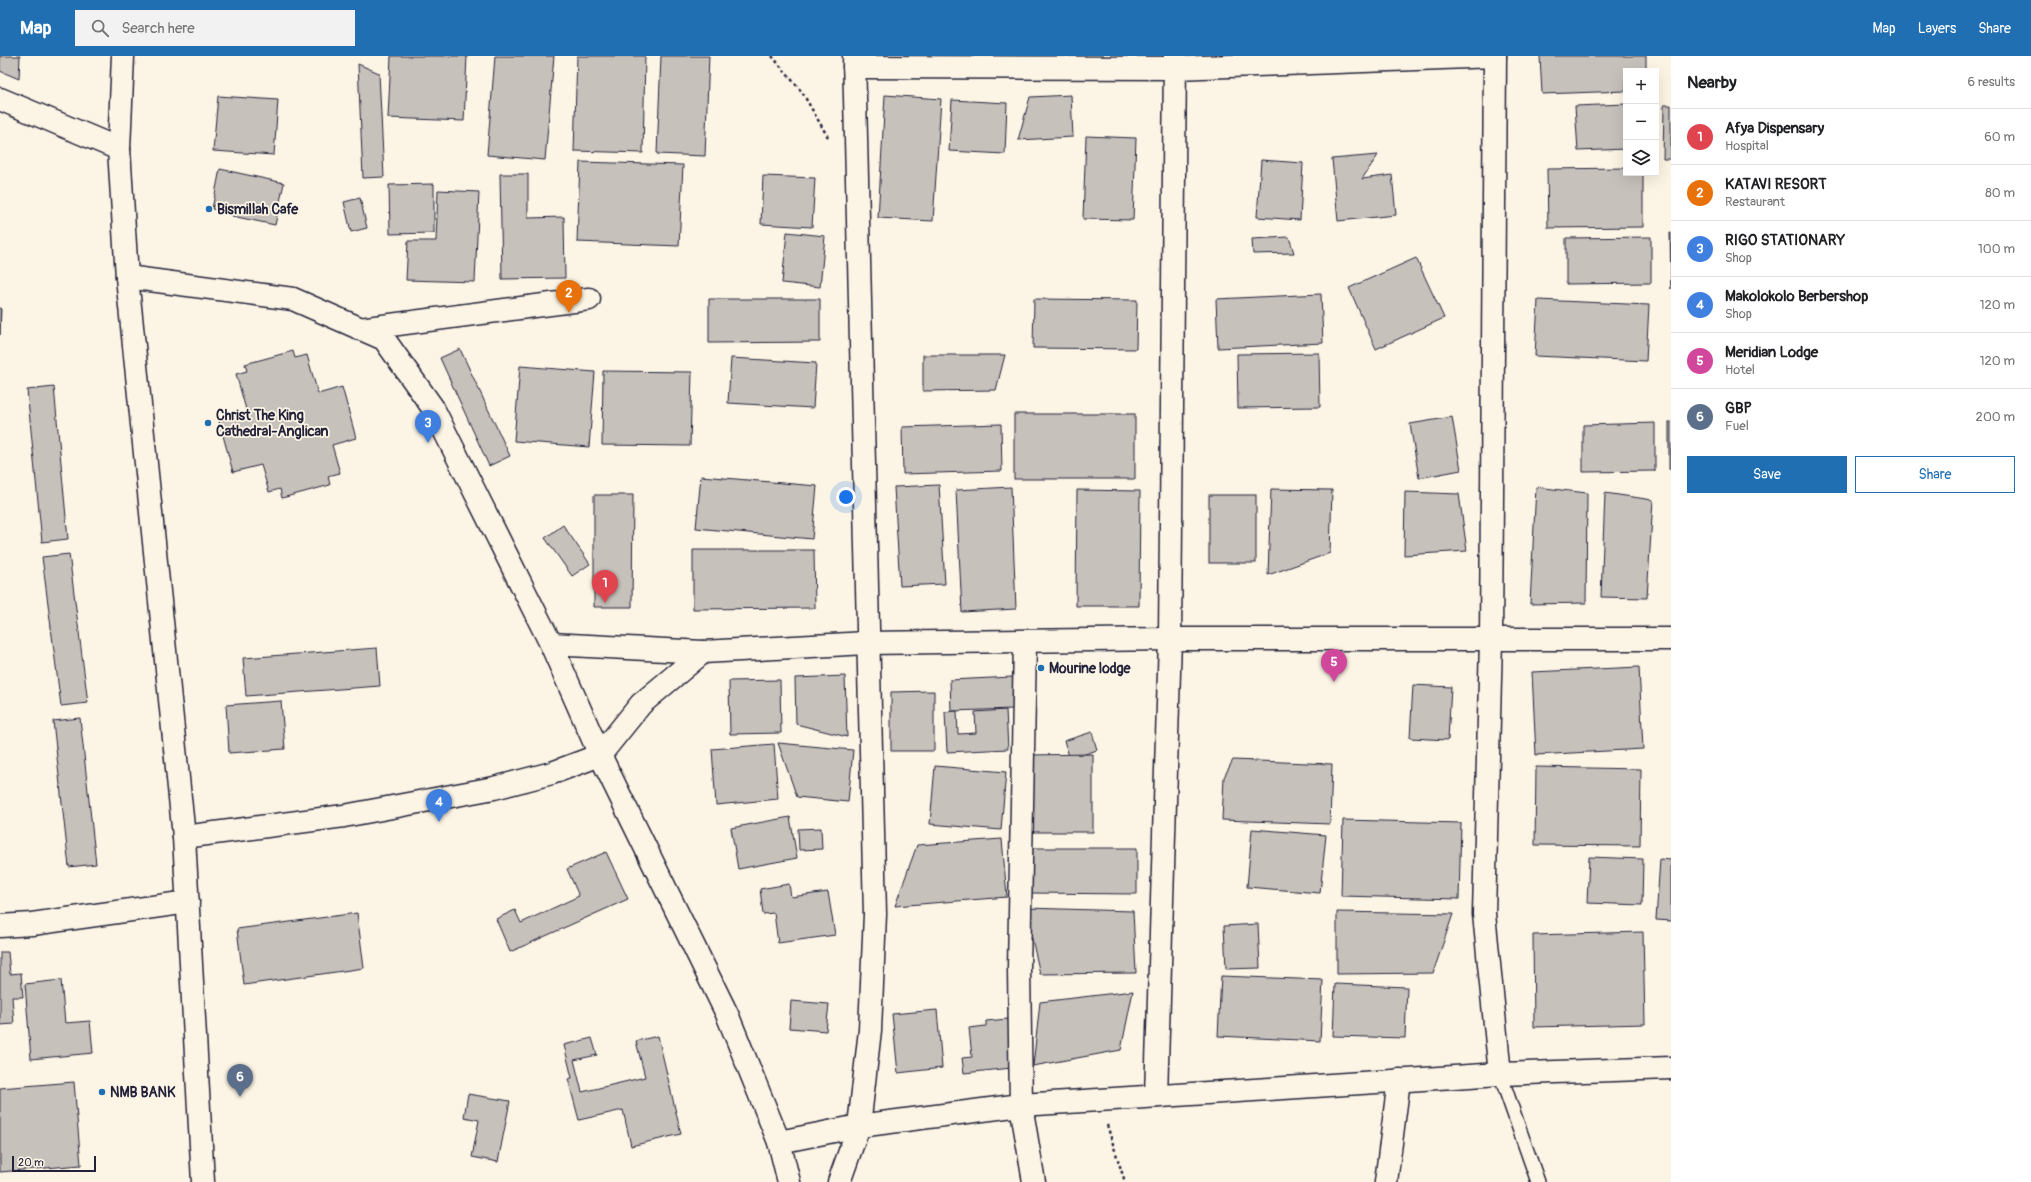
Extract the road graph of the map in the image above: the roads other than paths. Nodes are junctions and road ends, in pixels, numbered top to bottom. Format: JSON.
{"nodes":[{"id":1,"x":123,"y":56,"type":"edge"},
{"id":2,"x":1495,"y":56,"type":"edge"},
{"id":3,"x":854,"y":62,"type":"edge"},
{"id":4,"x":1175,"y":62,"type":"edge"},
{"id":5,"x":0,"y":99,"type":"edge"},
{"id":6,"x":119,"y":149,"type":"junction"},
{"id":7,"x":127,"y":277,"type":"junction"},
{"id":8,"x":588,"y":299,"type":"dead end"},
{"id":9,"x":360,"y":329,"type":"junction"},
{"id":10,"x":1170,"y":639,"type":"junction"},
{"id":11,"x":1671,"y":639,"type":"edge"},
{"id":12,"x":1491,"y":640,"type":"junction"},
{"id":13,"x":1025,"y":642,"type":"junction"},
{"id":14,"x":868,"y":643,"type":"junction"},
{"id":15,"x":551,"y":644,"type":"junction"},
{"id":16,"x":703,"y":652,"type":"junction"},
{"id":17,"x":600,"y":755,"type":"junction"},
{"id":18,"x":184,"y":837,"type":"junction"},
{"id":19,"x":188,"y":902,"type":"junction"},
{"id":20,"x":0,"y":926,"type":"edge"},
{"id":21,"x":1671,"y":1068,"type":"edge"},
{"id":22,"x":1500,"y":1074,"type":"junction"},
{"id":23,"x":1399,"y":1080,"type":"junction"},
{"id":24,"x":1156,"y":1096,"type":"junction"},
{"id":25,"x":1021,"y":1105,"type":"junction"},
{"id":26,"x":859,"y":1126,"type":"junction"},
{"id":27,"x":778,"y":1142,"type":"junction"},
{"id":28,"x":203,"y":1182,"type":"edge"},
{"id":29,"x":789,"y":1182,"type":"edge"},
{"id":30,"x":840,"y":1182,"type":"edge"},
{"id":31,"x":1034,"y":1182,"type":"edge"},
{"id":32,"x":1386,"y":1182,"type":"edge"},
{"id":33,"x":1538,"y":1182,"type":"edge"}],
"edges":[{"from":1,"to":6,"type":"street"},
{"from":2,"to":4,"type":"street"},
{"from":2,"to":12,"type":"street"},
{"from":3,"to":4,"type":"street"},
{"from":3,"to":14,"type":"street"},
{"from":4,"to":10,"type":"street"},
{"from":5,"to":6,"type":"street"},
{"from":6,"to":7,"type":"street"},
{"from":7,"to":9,"type":"street"},
{"from":7,"to":18,"type":"street"},
{"from":8,"to":9,"type":"street"},
{"from":9,"to":15,"type":"street"},
{"from":10,"to":12,"type":"street"},
{"from":10,"to":13,"type":"street"},
{"from":10,"to":24,"type":"street"},
{"from":11,"to":12,"type":"street"},
{"from":12,"to":22,"type":"street"},
{"from":13,"to":14,"type":"street"},
{"from":13,"to":25,"type":"street"},
{"from":14,"to":16,"type":"street"},
{"from":14,"to":26,"type":"street"},
{"from":15,"to":16,"type":"street"},
{"from":15,"to":17,"type":"street"},
{"from":16,"to":17,"type":"street"},
{"from":17,"to":18,"type":"street"},
{"from":17,"to":27,"type":"street"},
{"from":18,"to":19,"type":"street"},
{"from":19,"to":20,"type":"street"},
{"from":19,"to":28,"type":"street"},
{"from":21,"to":22,"type":"street"},
{"from":22,"to":23,"type":"street"},
{"from":22,"to":33,"type":"lane"},
{"from":23,"to":24,"type":"street"},
{"from":23,"to":32,"type":"street"},
{"from":24,"to":25,"type":"street"},
{"from":25,"to":26,"type":"street"},
{"from":25,"to":31,"type":"street"},
{"from":26,"to":27,"type":"street"},
{"from":26,"to":30,"type":"street"},
{"from":27,"to":29,"type":"street"}]}
